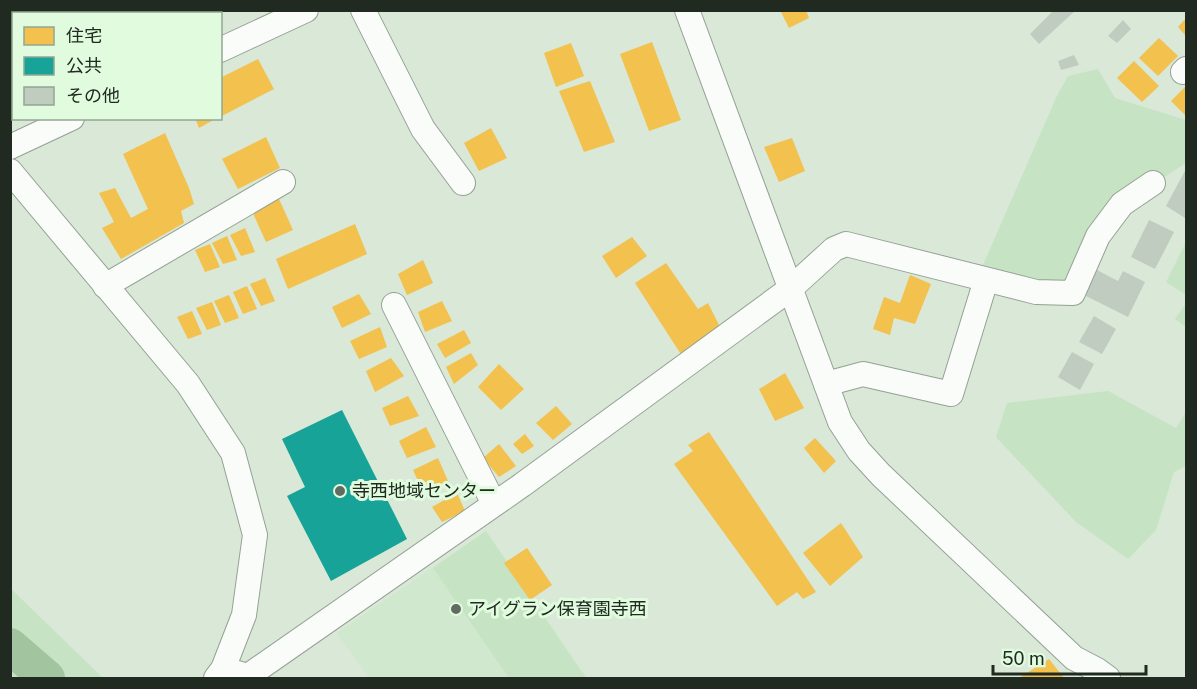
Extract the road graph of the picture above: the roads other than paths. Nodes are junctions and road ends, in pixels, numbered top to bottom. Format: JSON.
{"nodes":[{"id":1,"x":363,"y":10,"type":"edge"},
{"id":2,"x":687,"y":10,"type":"edge"},
{"id":3,"x":299,"y":12,"type":"edge"},
{"id":4,"x":222,"y":49,"type":"edge"},
{"id":5,"x":68,"y":120,"type":"edge"},
{"id":6,"x":10,"y":147,"type":"edge"},
{"id":7,"x":10,"y":171,"type":"edge"},
{"id":8,"x":283,"y":182,"type":"dead end"},
{"id":9,"x":463,"y":183,"type":"dead end"},
{"id":10,"x":1153,"y":183,"type":"dead end"},
{"id":11,"x":986,"y":279,"type":"junction"},
{"id":12,"x":105,"y":286,"type":"junction"},
{"id":13,"x":790,"y":289,"type":"junction"},
{"id":14,"x":394,"y":305,"type":"dead end"},
{"id":15,"x":826,"y":384,"type":"junction"},
{"id":16,"x":494,"y":504,"type":"junction"},
{"id":17,"x":220,"y":674,"type":"edge"},
{"id":18,"x":1108,"y":678,"type":"edge"}],
"edges":[{"from":1,"to":9,"type":"street"},
{"from":2,"to":13,"type":"street"},
{"from":3,"to":4,"type":"street"},
{"from":5,"to":6,"type":"street"},
{"from":7,"to":12,"type":"street"},
{"from":8,"to":12,"type":"street"},
{"from":10,"to":11,"type":"street"},
{"from":11,"to":13,"type":"street"},
{"from":11,"to":15,"type":"street"},
{"from":12,"to":17,"type":"street"},
{"from":13,"to":15,"type":"street"},
{"from":13,"to":16,"type":"street"},
{"from":14,"to":16,"type":"street"},
{"from":15,"to":18,"type":"street"},
{"from":16,"to":17,"type":"street"}]}
